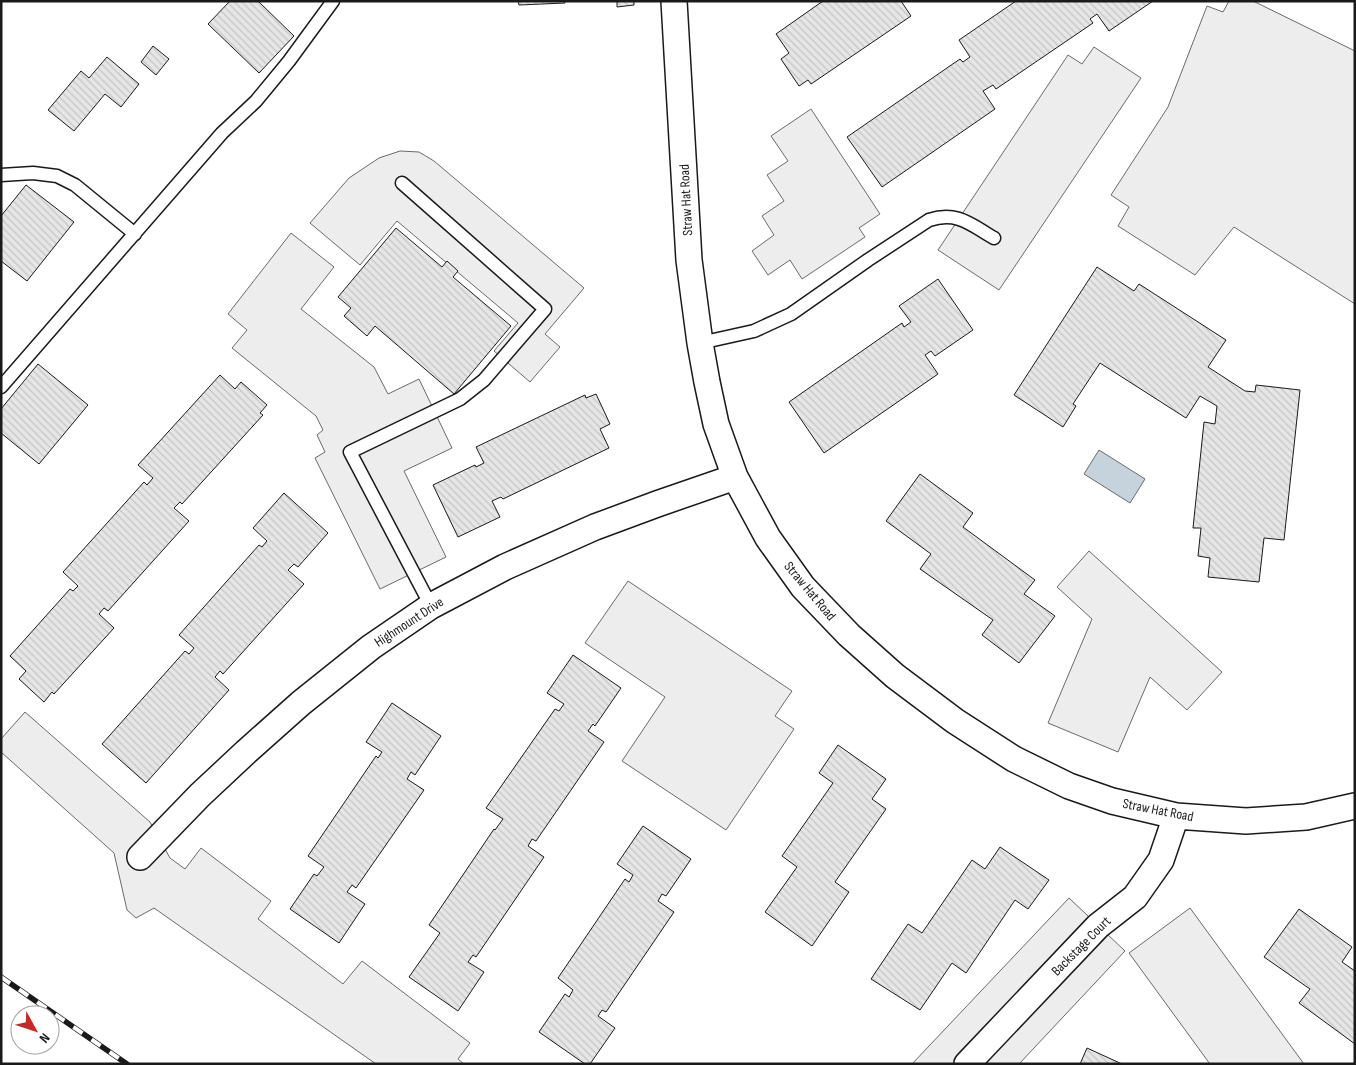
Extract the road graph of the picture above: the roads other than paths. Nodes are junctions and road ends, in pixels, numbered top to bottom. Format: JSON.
{"nodes":[{"id":1,"x":333,"y":1,"type":"edge"},
{"id":2,"x":674,"y":1,"type":"edge"},
{"id":3,"x":1,"y":175,"type":"edge"},
{"id":4,"x":402,"y":183,"type":"dead end"},
{"id":5,"x":135,"y":234,"type":"junction"},
{"id":6,"x":994,"y":238,"type":"dead end"},
{"id":7,"x":700,"y":343,"type":"junction"},
{"id":8,"x":1,"y":387,"type":"edge"},
{"id":9,"x":735,"y":477,"type":"junction"},
{"id":10,"x":431,"y":606,"type":"junction"},
{"id":11,"x":1355,"y":806,"type":"edge"},
{"id":12,"x":1176,"y":816,"type":"junction"},
{"id":13,"x":140,"y":857,"type":"dead end"},
{"id":14,"x":967,"y":1064,"type":"edge"}],
"edges":[{"from":1,"to":5,"type":"lane"},
{"from":2,"to":7,"type":"street","name":"Straw Hat Road"},
{"from":3,"to":5,"type":"lane"},
{"from":4,"to":10,"type":"lane"},
{"from":5,"to":8,"type":"lane"},
{"from":6,"to":7,"type":"lane"},
{"from":7,"to":9,"type":"street","name":"Straw Hat Road"},
{"from":9,"to":10,"type":"street","name":"Highmount Drive"},
{"from":9,"to":12,"type":"street","name":"Straw Hat Road"},
{"from":10,"to":13,"type":"street","name":"Highmount Drive"},
{"from":11,"to":12,"type":"street","name":"Straw Hat Road"},
{"from":12,"to":14,"type":"street","name":"Backstage Court"}]}
